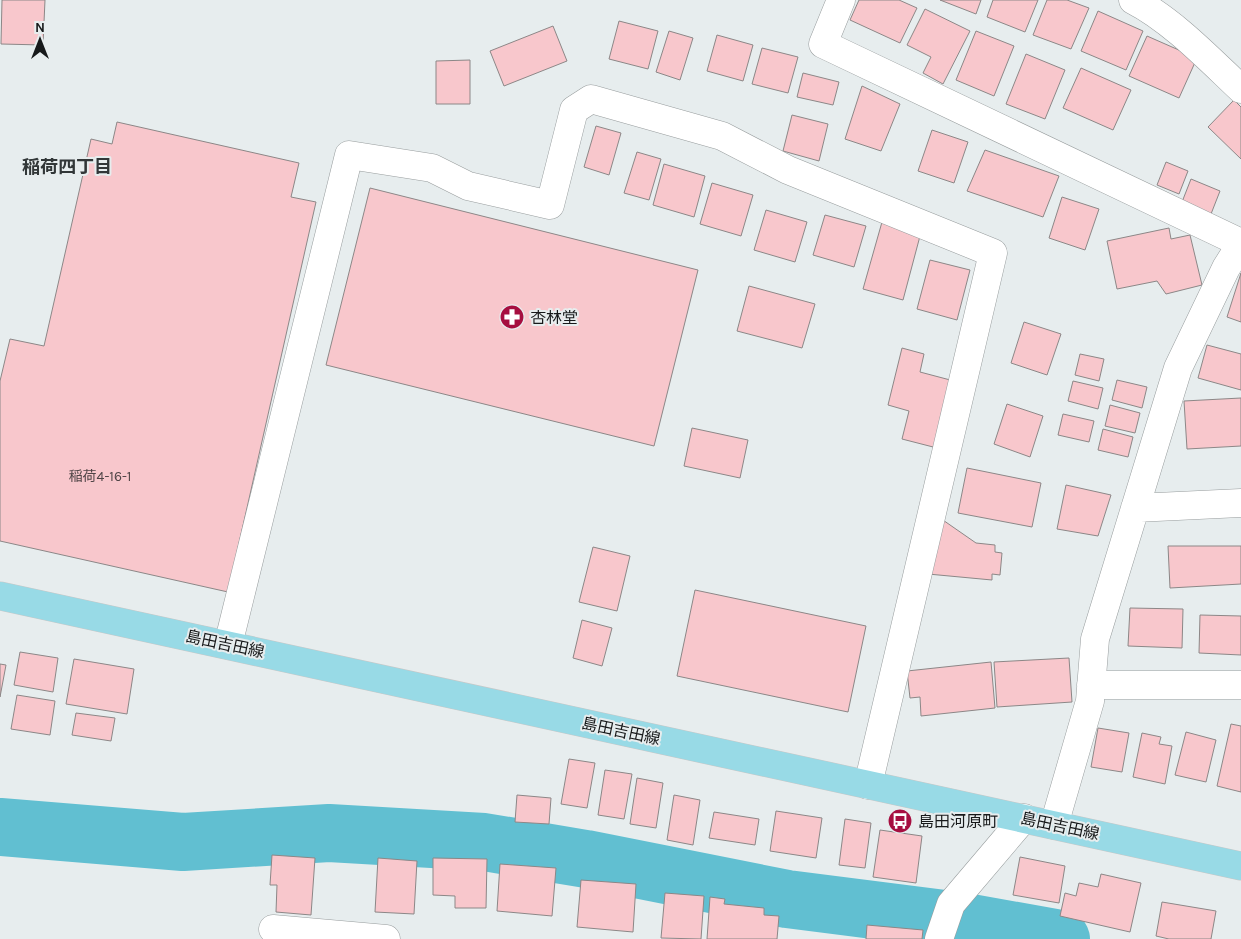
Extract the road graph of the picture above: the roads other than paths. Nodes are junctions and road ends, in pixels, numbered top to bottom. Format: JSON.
{"nodes":[{"id":1,"x":841,"y":0,"type":"edge"},
{"id":2,"x":1133,"y":0,"type":"edge"},
{"id":3,"x":1241,"y":89,"type":"edge"},
{"id":4,"x":1241,"y":243,"type":"edge"},
{"id":5,"x":1241,"y":503,"type":"edge"},
{"id":6,"x":1136,"y":508,"type":"junction"},
{"id":7,"x":0,"y":596,"type":"edge"},
{"id":8,"x":228,"y":645,"type":"junction"},
{"id":9,"x":1091,"y":685,"type":"junction"},
{"id":10,"x":1241,"y":685,"type":"edge"},
{"id":11,"x":868,"y":785,"type":"junction"},
{"id":12,"x":1024,"y":818,"type":"junction"},
{"id":13,"x":1054,"y":825,"type":"junction"},
{"id":14,"x":1241,"y":866,"type":"edge"},
{"id":15,"x":272,"y":929,"type":"dead end"},
{"id":16,"x":386,"y":939,"type":"edge"},
{"id":17,"x":939,"y":939,"type":"edge"}],
"edges":[{"from":1,"to":4,"type":"street"},
{"from":2,"to":3,"type":"street"},
{"from":4,"to":6,"type":"street"},
{"from":5,"to":6,"type":"street"},
{"from":6,"to":9,"type":"street"},
{"from":7,"to":8,"type":"main road","name":"島田吉田線"},
{"from":8,"to":11,"type":"main road","name":"島田吉田線"},
{"from":8,"to":11,"type":"street"},
{"from":9,"to":10,"type":"street"},
{"from":9,"to":13,"type":"street"},
{"from":11,"to":12,"type":"main road","name":"島田吉田線"},
{"from":12,"to":13,"type":"main road","name":"島田吉田線"},
{"from":12,"to":17,"type":"street"},
{"from":13,"to":14,"type":"main road","name":"島田吉田線"},
{"from":15,"to":16,"type":"street"}]}
